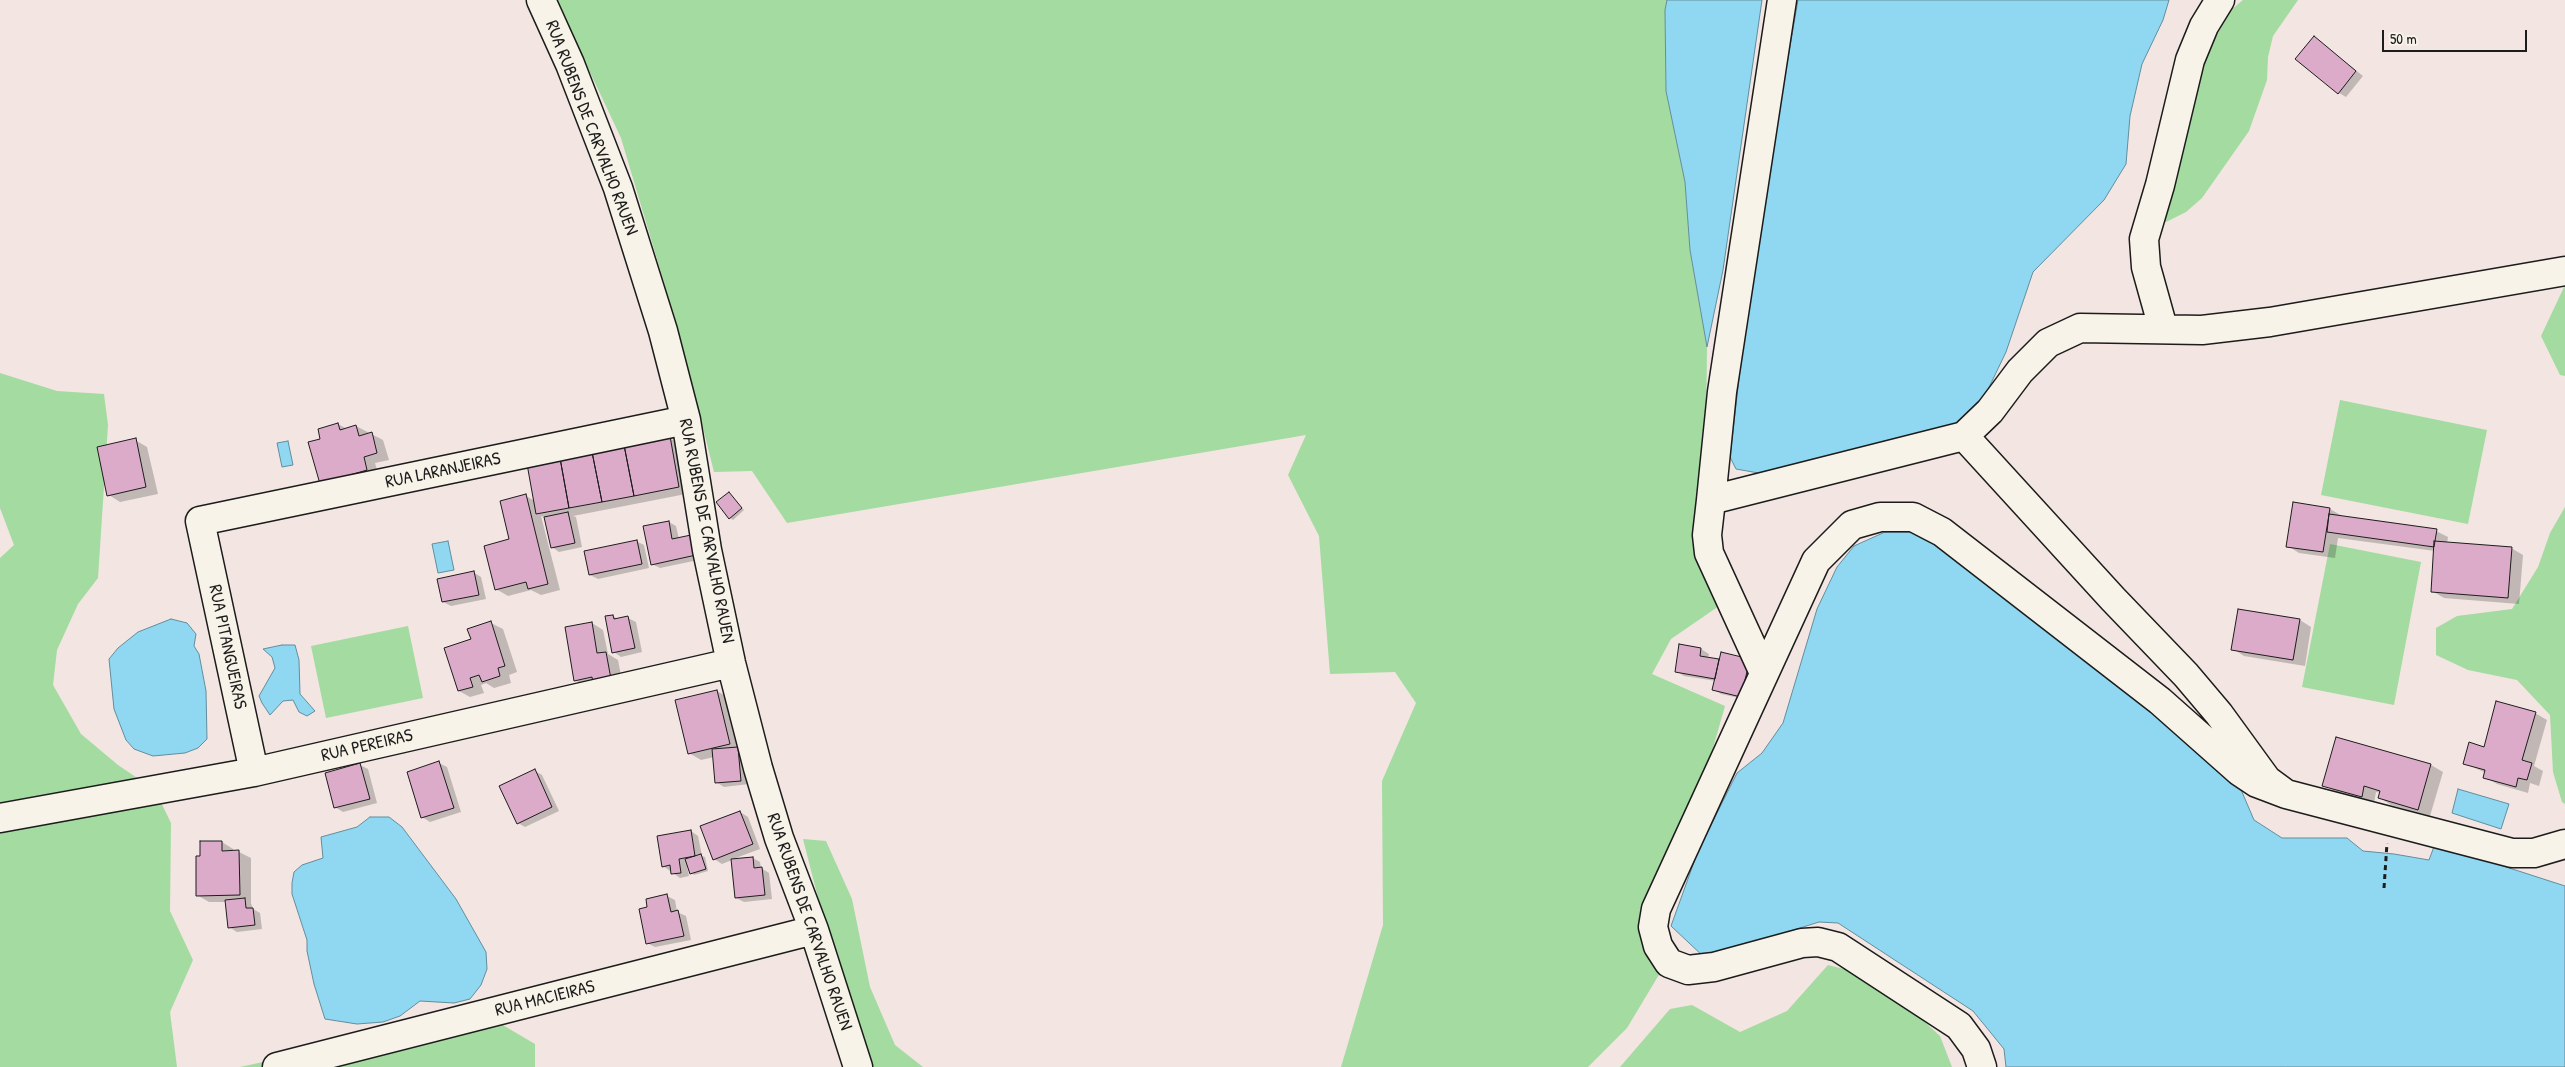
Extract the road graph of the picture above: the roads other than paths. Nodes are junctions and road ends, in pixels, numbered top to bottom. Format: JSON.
{"nodes":[{"id":1,"x":540,"y":0,"type":"edge"},
{"id":2,"x":1782,"y":0,"type":"edge"},
{"id":3,"x":2220,"y":0,"type":"edge"},
{"id":4,"x":2565,"y":272,"type":"edge"},
{"id":5,"x":2163,"y":328,"type":"junction"},
{"id":6,"x":686,"y":420,"type":"junction"},
{"id":7,"x":1964,"y":436,"type":"junction"},
{"id":8,"x":1711,"y":500,"type":"junction"},
{"id":9,"x":200,"y":521,"type":"joint"},
{"id":10,"x":731,"y":663,"type":"junction"},
{"id":11,"x":1764,"y":673,"type":"junction"},
{"id":12,"x":254,"y":772,"type":"junction"},
{"id":13,"x":2286,"y":794,"type":"junction"},
{"id":14,"x":0,"y":818,"type":"edge"},
{"id":15,"x":2565,"y":844,"type":"edge"},
{"id":16,"x":814,"y":930,"type":"junction"},
{"id":17,"x":277,"y":1067,"type":"edge"},
{"id":18,"x":858,"y":1067,"type":"edge"},
{"id":19,"x":1982,"y":1067,"type":"edge"}],
"edges":[{"from":1,"to":6,"type":"street","name":"RUA RUBENS DE CARVALHO RAUEN"},
{"from":2,"to":8,"type":"street"},
{"from":3,"to":5,"type":"street"},
{"from":4,"to":5,"type":"street"},
{"from":5,"to":7,"type":"street"},
{"from":6,"to":9,"type":"street","name":"RUA LARANJEIRAS"},
{"from":6,"to":10,"type":"street","name":"RUA RUBENS DE CARVALHO RAUEN"},
{"from":7,"to":8,"type":"street"},
{"from":7,"to":13,"type":"street"},
{"from":8,"to":11,"type":"street"},
{"from":9,"to":12,"type":"street","name":"RUA PITANGUEIRAS"},
{"from":10,"to":12,"type":"street","name":"RUA PEREIRAS"},
{"from":10,"to":16,"type":"street","name":"RUA RUBENS DE CARVALHO RAUEN"},
{"from":11,"to":13,"type":"street"},
{"from":11,"to":19,"type":"street"},
{"from":12,"to":14,"type":"street","name":"RUA PEREIRAS"},
{"from":13,"to":15,"type":"street"},
{"from":16,"to":17,"type":"street","name":"RUA MACIEIRAS"},
{"from":16,"to":18,"type":"street","name":"RUA RUBENS DE CARVALHO RAUEN"}]}
